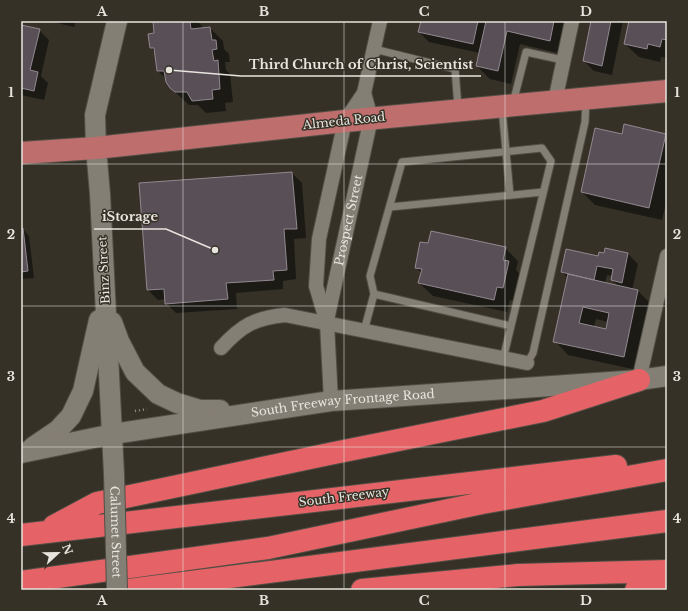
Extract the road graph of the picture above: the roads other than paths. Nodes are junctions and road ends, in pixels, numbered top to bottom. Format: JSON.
{"nodes":[{"id":1,"x":117,"y":21,"type":"edge"},
{"id":2,"x":380,"y":21,"type":"edge"},
{"id":3,"x":572,"y":21,"type":"edge"},
{"id":4,"x":374,"y":49,"type":"junction"},
{"id":5,"x":563,"y":60,"type":"junction"},
{"id":6,"x":667,"y":91,"type":"edge"},
{"id":7,"x":364,"y":93,"type":"junction"},
{"id":8,"x":587,"y":98,"type":"junction"},
{"id":9,"x":555,"y":101,"type":"junction"},
{"id":10,"x":507,"y":105,"type":"junction"},
{"id":11,"x":458,"y":110,"type":"junction"},
{"id":12,"x":371,"y":118,"type":"junction"},
{"id":13,"x":345,"y":121,"type":"junction"},
{"id":14,"x":96,"y":148,"type":"junction"},
{"id":15,"x":506,"y":151,"type":"junction"},
{"id":16,"x":21,"y":153,"type":"edge"},
{"id":17,"x":543,"y":192,"type":"junction"},
{"id":18,"x":510,"y":196,"type":"junction"},
{"id":19,"x":390,"y":207,"type":"junction"},
{"id":20,"x":667,"y":256,"type":"edge"},
{"id":21,"x":374,"y":294,"type":"junction"},
{"id":22,"x":105,"y":298,"type":"junction"},
{"id":23,"x":327,"y":323,"type":"junction"},
{"id":24,"x":511,"y":326,"type":"junction"},
{"id":25,"x":364,"y":331,"type":"junction"},
{"id":26,"x":221,"y":348,"type":"dead end"},
{"id":27,"x":504,"y":359,"type":"junction"},
{"id":28,"x":527,"y":363,"type":"joint"},
{"id":29,"x":667,"y":376,"type":"edge"},
{"id":30,"x":639,"y":380,"type":"junction"},
{"id":31,"x":331,"y":401,"type":"junction"},
{"id":32,"x":258,"y":412,"type":"junction"},
{"id":33,"x":113,"y":434,"type":"junction"},
{"id":34,"x":24,"y":452,"type":"edge"},
{"id":35,"x":667,"y":460,"type":"edge"},
{"id":36,"x":667,"y":470,"type":"edge"},
{"id":37,"x":114,"y":474,"type":"joint"},
{"id":38,"x":667,"y":521,"type":"edge"},
{"id":39,"x":43,"y":532,"type":"junction"},
{"id":40,"x":21,"y":535,"type":"edge"},
{"id":41,"x":667,"y":571,"type":"edge"},
{"id":42,"x":21,"y":582,"type":"edge"},
{"id":43,"x":667,"y":586,"type":"edge"},
{"id":44,"x":117,"y":590,"type":"edge"},
{"id":45,"x":128,"y":590,"type":"edge"},
{"id":46,"x":362,"y":590,"type":"edge"},
{"id":47,"x":636,"y":590,"type":"edge"}],
"edges":[{"from":1,"to":14,"type":"main road","name":"Binz Street"},
{"from":2,"to":4,"type":"street"},
{"from":3,"to":5,"type":"street"},
{"from":4,"to":7,"type":"street"},
{"from":4,"to":11,"type":"lane"},
{"from":5,"to":9,"type":"street"},
{"from":5,"to":10,"type":"lane"},
{"from":6,"to":8,"type":"main road","name":"Almeda Road"},
{"from":7,"to":12,"type":"street"},
{"from":7,"to":13,"type":"street"},
{"from":8,"to":9,"type":"main road","name":"Almeda Road"},
{"from":8,"to":28,"type":"lane"},
{"from":9,"to":10,"type":"main road","name":"Almeda Road"},
{"from":10,"to":11,"type":"main road","name":"Almeda Road"},
{"from":10,"to":15,"type":"lane"},
{"from":11,"to":12,"type":"main road","name":"Almeda Road"},
{"from":12,"to":13,"type":"main road","name":"Almeda Road"},
{"from":12,"to":23,"type":"street","name":"Prospect Street"},
{"from":13,"to":14,"type":"main road","name":"Almeda Road"},
{"from":13,"to":23,"type":"street","name":"Prospect Street"},
{"from":14,"to":16,"type":"main road","name":"Almeda Road"},
{"from":14,"to":22,"type":"main road","name":"Binz Street"},
{"from":15,"to":17,"type":"lane"},
{"from":15,"to":18,"type":"lane"},
{"from":15,"to":19,"type":"lane"},
{"from":17,"to":18,"type":"lane"},
{"from":17,"to":24,"type":"lane"},
{"from":18,"to":19,"type":"lane"},
{"from":19,"to":21,"type":"lane"},
{"from":20,"to":30,"type":"street"},
{"from":21,"to":24,"type":"lane"},
{"from":21,"to":25,"type":"lane"},
{"from":22,"to":32,"type":"main road"},
{"from":22,"to":33,"type":"main road","name":"Binz Street"},
{"from":22,"to":34,"type":"main road"},
{"from":23,"to":25,"type":"street"},
{"from":23,"to":26,"type":"street"},
{"from":23,"to":31,"type":"street","name":"Prospect Street"},
{"from":24,"to":27,"type":"lane"},
{"from":25,"to":27,"type":"street"},
{"from":27,"to":28,"type":"street"},
{"from":29,"to":30,"type":"main road","name":"South Freeway Frontage Road"},
{"from":30,"to":31,"type":"main road","name":"South Freeway Frontage Road"},
{"from":30,"to":39,"type":"highway"},
{"from":31,"to":32,"type":"main road","name":"South Freeway Frontage Road"},
{"from":32,"to":33,"type":"main road","name":"South Freeway Frontage Road"},
{"from":33,"to":34,"type":"main road","name":"South Freeway Frontage Road"},
{"from":33,"to":37,"type":"main road","name":"Binz Street"},
{"from":35,"to":39,"type":"highway","name":"South Freeway"},
{"from":36,"to":42,"type":"highway"},
{"from":37,"to":44,"type":"main road","name":"Calumet Street","bridge":true},
{"from":38,"to":45,"type":"highway"},
{"from":39,"to":40,"type":"highway","name":"South Freeway"},
{"from":41,"to":46,"type":"highway"},
{"from":43,"to":47,"type":"highway"}]}
